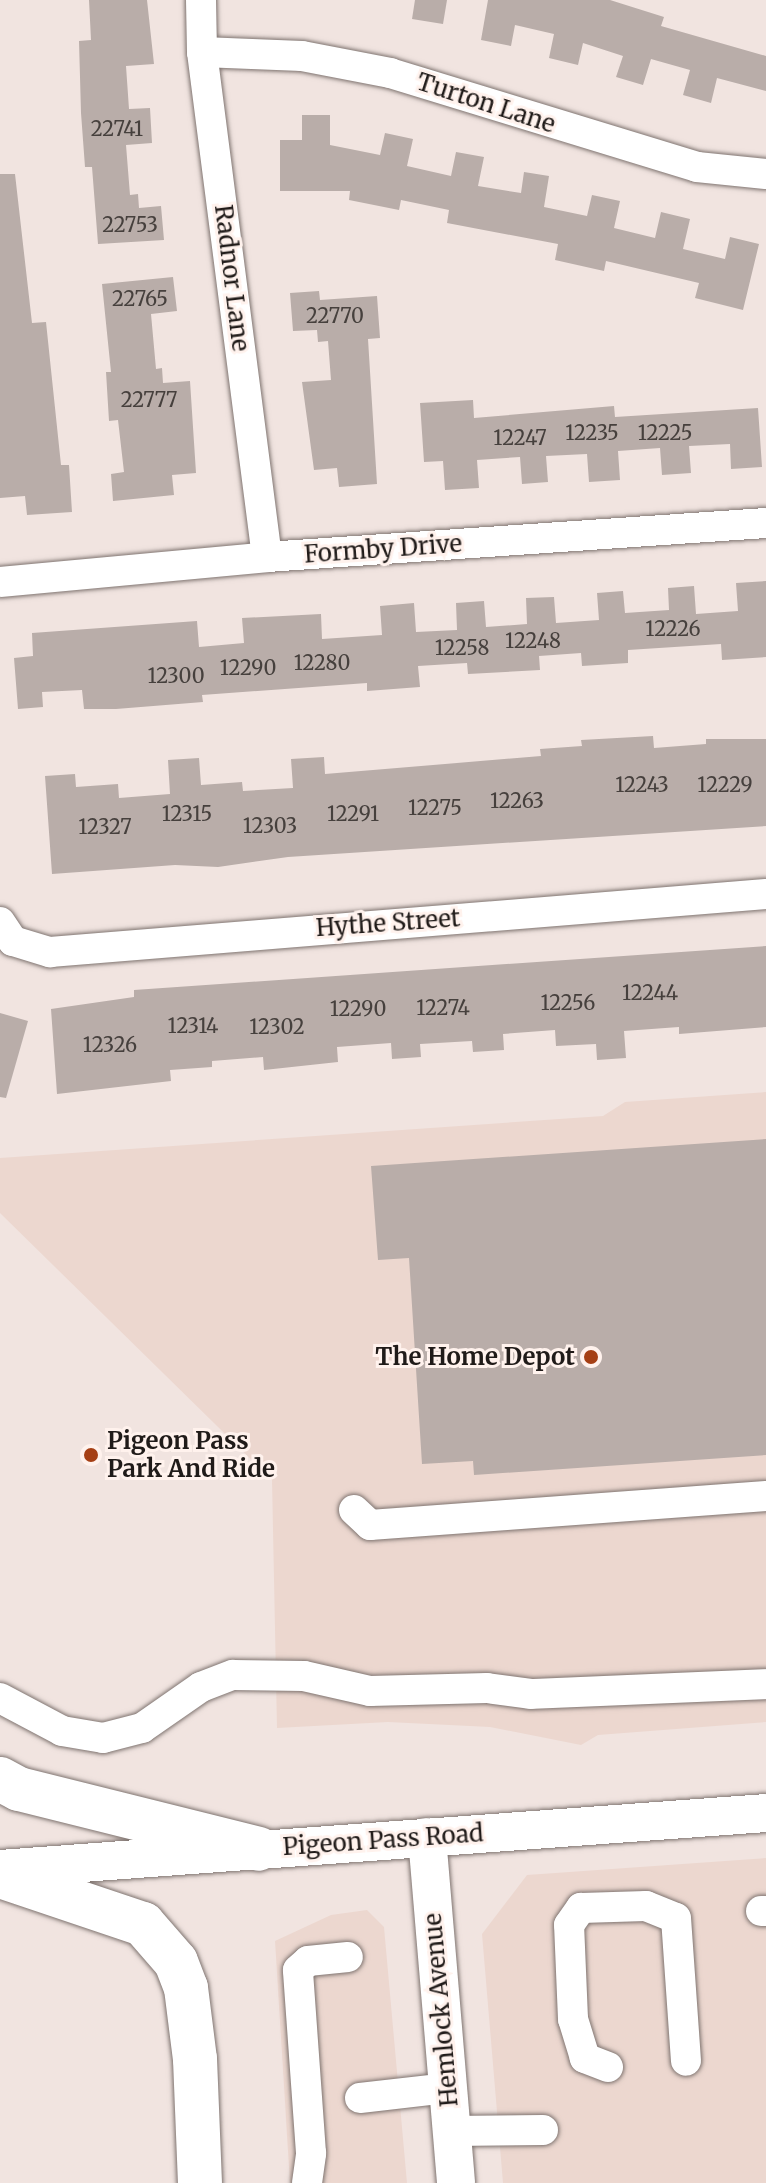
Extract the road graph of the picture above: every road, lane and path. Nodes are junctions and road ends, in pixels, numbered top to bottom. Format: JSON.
{"nodes":[{"id":1,"x":201,"y":0,"type":"edge"},
{"id":2,"x":202,"y":52,"type":"junction"},
{"id":3,"x":766,"y":174,"type":"edge"},
{"id":4,"x":766,"y":523,"type":"edge"},
{"id":5,"x":267,"y":557,"type":"junction"},
{"id":6,"x":0,"y":582,"type":"edge"},
{"id":7,"x":766,"y":894,"type":"edge"},
{"id":8,"x":6,"y":932,"type":"edge"},
{"id":9,"x":766,"y":1496,"type":"edge"},
{"id":10,"x":354,"y":1510,"type":"dead end"},
{"id":11,"x":766,"y":1684,"type":"edge"},
{"id":12,"x":0,"y":1698,"type":"edge"},
{"id":13,"x":0,"y":1779,"type":"edge"},
{"id":14,"x":766,"y":1813,"type":"edge"},
{"id":15,"x":427,"y":1837,"type":"junction"},
{"id":16,"x":259,"y":1849,"type":"junction"},
{"id":17,"x":0,"y":1869,"type":"edge"},
{"id":18,"x":0,"y":1876,"type":"edge"},
{"id":19,"x":348,"y":1957,"type":"dead end"},
{"id":20,"x":686,"y":2061,"type":"dead end"},
{"id":21,"x":608,"y":2067,"type":"dead end"},
{"id":22,"x":448,"y":2088,"type":"junction"},
{"id":23,"x":360,"y":2098,"type":"dead end"},
{"id":24,"x":543,"y":2130,"type":"dead end"},
{"id":25,"x":451,"y":2131,"type":"junction"},
{"id":26,"x":200,"y":2183,"type":"edge"},
{"id":27,"x":307,"y":2183,"type":"edge"},
{"id":28,"x":456,"y":2183,"type":"edge"}],
"edges":[{"from":1,"to":2,"type":"street","name":"Radnor Lane"},
{"from":2,"to":3,"type":"street","name":"Turton Lane"},
{"from":2,"to":5,"type":"street","name":"Radnor Lane"},
{"from":4,"to":5,"type":"street","name":"Formby Drive"},
{"from":5,"to":6,"type":"street","name":"Formby Drive"},
{"from":7,"to":8,"type":"street","name":"Hythe Street"},
{"from":9,"to":10,"type":"street"},
{"from":11,"to":12,"type":"street"},
{"from":13,"to":16,"type":"highway"},
{"from":14,"to":15,"type":"main road","name":"Pigeon Pass Road"},
{"from":15,"to":16,"type":"main road","name":"Pigeon Pass Road"},
{"from":15,"to":22,"type":"main road","name":"Hemlock Avenue"},
{"from":16,"to":17,"type":"main road","name":"Pigeon Pass Road"},
{"from":18,"to":26,"type":"highway"},
{"from":19,"to":27,"type":"street"},
{"from":20,"to":21,"type":"street"},
{"from":22,"to":23,"type":"street"},
{"from":22,"to":25,"type":"main road","name":"Hemlock Avenue"},
{"from":24,"to":25,"type":"street"},
{"from":25,"to":28,"type":"main road","name":"Hemlock Avenue"}]}
